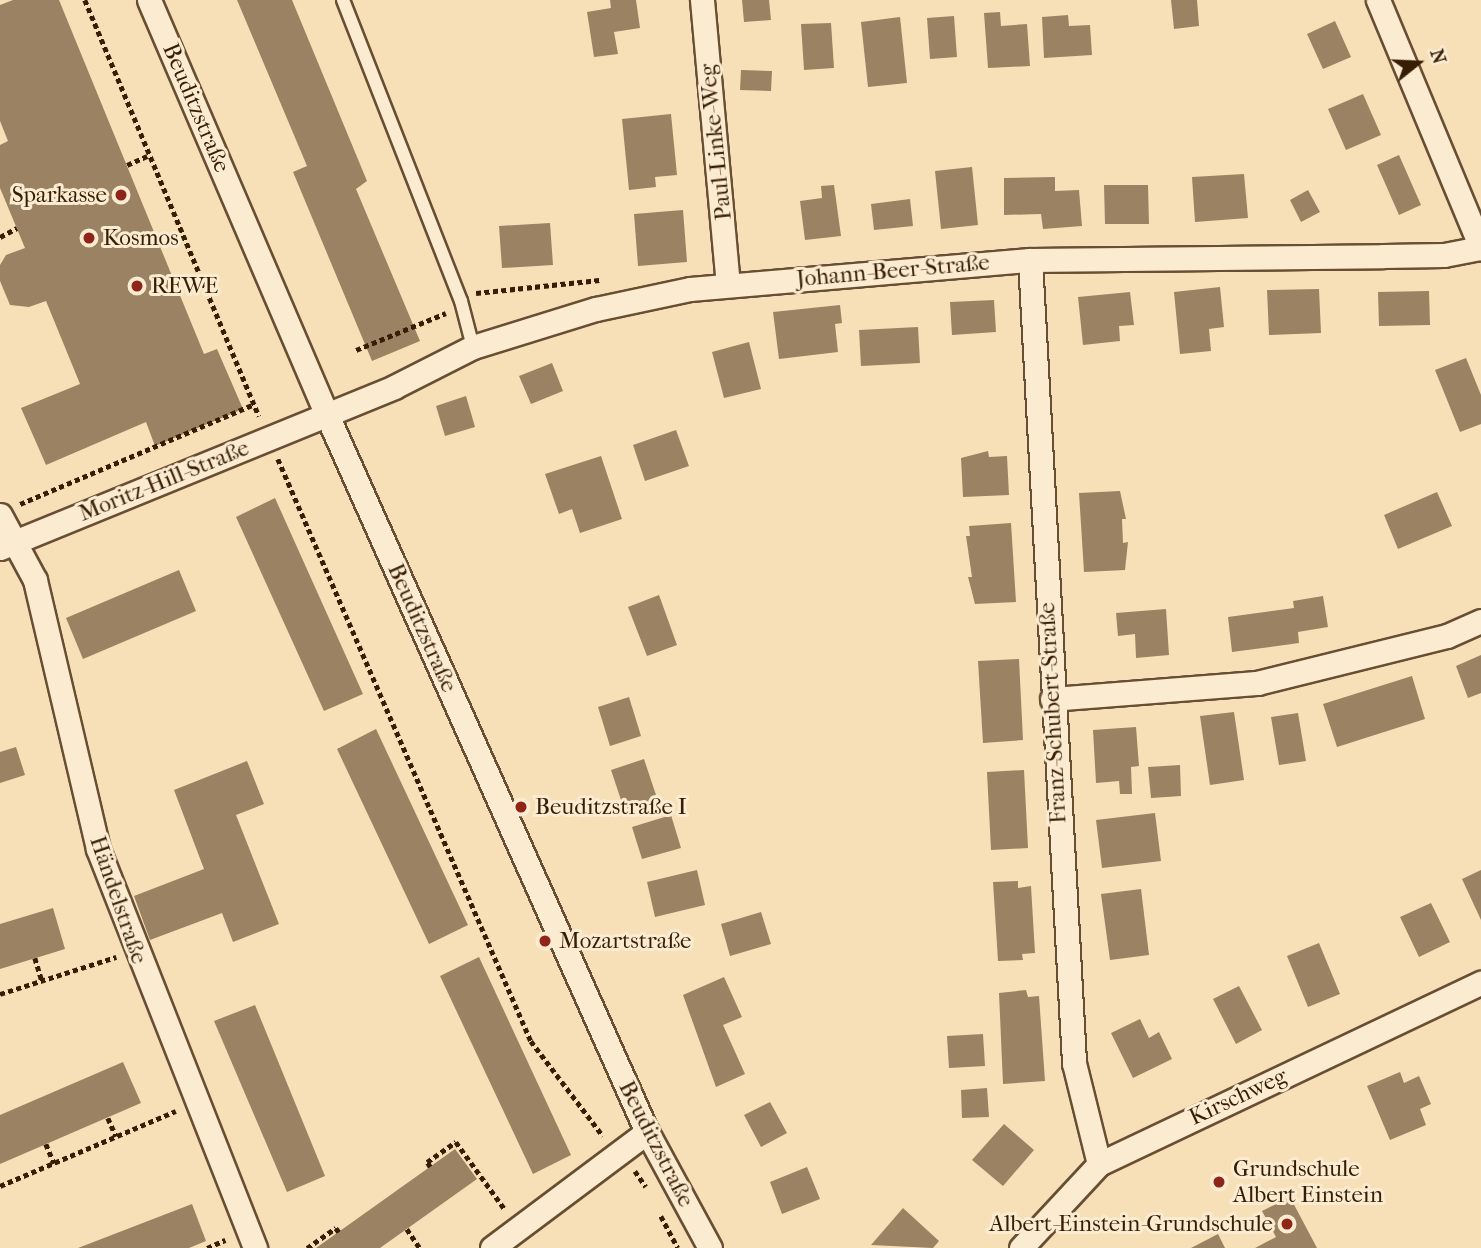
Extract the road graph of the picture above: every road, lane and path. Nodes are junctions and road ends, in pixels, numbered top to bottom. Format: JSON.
{"nodes":[{"id":1,"x":85,"y":0,"type":"edge"},
{"id":2,"x":149,"y":0,"type":"edge"},
{"id":3,"x":343,"y":0,"type":"edge"},
{"id":4,"x":702,"y":0,"type":"edge"},
{"id":5,"x":1377,"y":0,"type":"edge"},
{"id":6,"x":147,"y":156,"type":"junction"},
{"id":7,"x":127,"y":165,"type":"dead end"},
{"id":8,"x":17,"y":228,"type":"dead end"},
{"id":9,"x":0,"y":237,"type":"edge"},
{"id":10,"x":1481,"y":248,"type":"edge"},
{"id":11,"x":1030,"y":260,"type":"junction"},
{"id":12,"x":604,"y":280,"type":"dead end"},
{"id":13,"x":728,"y":284,"type":"junction"},
{"id":14,"x":461,"y":301,"type":"junction"},
{"id":15,"x":473,"y":347,"type":"junction"},
{"id":16,"x":356,"y":351,"type":"dead end"},
{"id":17,"x":254,"y":404,"type":"junction"},
{"id":18,"x":327,"y":415,"type":"junction"},
{"id":19,"x":268,"y":438,"type":"junction"},
{"id":20,"x":6,"y":511,"type":"edge"},
{"id":21,"x":9,"y":545,"type":"edge"},
{"id":22,"x":1481,"y":621,"type":"edge"},
{"id":23,"x":1052,"y":699,"type":"junction"},
{"id":24,"x":135,"y":951,"type":"junction"},
{"id":25,"x":35,"y":958,"type":"dead end"},
{"id":26,"x":42,"y":981,"type":"junction"},
{"id":27,"x":1481,"y":983,"type":"edge"},
{"id":28,"x":0,"y":994,"type":"edge"},
{"id":29,"x":196,"y":1102,"type":"junction"},
{"id":30,"x":108,"y":1118,"type":"dead end"},
{"id":31,"x":647,"y":1132,"type":"junction"},
{"id":32,"x":116,"y":1136,"type":"junction"},
{"id":33,"x":46,"y":1144,"type":"dead end"},
{"id":34,"x":619,"y":1154,"type":"junction"},
{"id":35,"x":54,"y":1163,"type":"junction"},
{"id":36,"x":1099,"y":1164,"type":"junction"},
{"id":37,"x":430,"y":1167,"type":"dead end"},
{"id":38,"x":0,"y":1186,"type":"edge"},
{"id":39,"x":648,"y":1191,"type":"dead end"},
{"id":40,"x":659,"y":1209,"type":"dead end"},
{"id":41,"x":407,"y":1229,"type":"dead end"},
{"id":42,"x":519,"y":1229,"type":"junction"},
{"id":43,"x":339,"y":1232,"type":"dead end"},
{"id":44,"x":498,"y":1246,"type":"edge"},
{"id":45,"x":255,"y":1248,"type":"edge"},
{"id":46,"x":307,"y":1248,"type":"edge"},
{"id":47,"x":420,"y":1248,"type":"edge"},
{"id":48,"x":678,"y":1248,"type":"edge"},
{"id":49,"x":710,"y":1248,"type":"edge"},
{"id":50,"x":1021,"y":1248,"type":"edge"}],
"edges":[{"from":1,"to":6,"type":"path"},
{"from":2,"to":18,"type":"street","name":"Beuditzstraße"},
{"from":3,"to":14,"type":"lane"},
{"from":4,"to":13,"type":"street","name":"Paul-Linke-Weg"},
{"from":5,"to":10,"type":"street"},
{"from":6,"to":7,"type":"path"},
{"from":6,"to":17,"type":"path"},
{"from":8,"to":9,"type":"path"},
{"from":10,"to":11,"type":"street","name":"Johann-Beer-Straße"},
{"from":11,"to":13,"type":"street","name":"Johann-Beer-Straße"},
{"from":11,"to":23,"type":"street","name":"Franz-Schubert-Straße"},
{"from":12,"to":14,"type":"path"},
{"from":13,"to":15,"type":"street","name":"Johann-Beer-Straße"},
{"from":14,"to":15,"type":"lane"},
{"from":14,"to":16,"type":"path"},
{"from":15,"to":18,"type":"street","name":"Johann-Beer-Straße"},
{"from":17,"to":19,"type":"path"},
{"from":17,"to":20,"type":"path"},
{"from":18,"to":19,"type":"street","name":"Moritz-Hill-Straße"},
{"from":18,"to":31,"type":"street","name":"Beuditzstraße"},
{"from":19,"to":21,"type":"street","name":"Moritz-Hill-Straße"},
{"from":19,"to":34,"type":"path"},
{"from":20,"to":21,"type":"street","name":"Händelstraße"},
{"from":21,"to":24,"type":"street","name":"Händelstraße"},
{"from":22,"to":23,"type":"street"},
{"from":23,"to":36,"type":"street","name":"Franz-Schubert-Straße"},
{"from":24,"to":26,"type":"path"},
{"from":24,"to":29,"type":"street","name":"Händelstraße"},
{"from":25,"to":26,"type":"path"},
{"from":26,"to":28,"type":"path"},
{"from":27,"to":36,"type":"street","name":"Kirschweg"},
{"from":29,"to":32,"type":"path"},
{"from":29,"to":45,"type":"street","name":"Händelstraße"},
{"from":30,"to":32,"type":"path"},
{"from":31,"to":34,"type":"street"},
{"from":31,"to":49,"type":"street","name":"Beuditzstraße"},
{"from":32,"to":35,"type":"path"},
{"from":33,"to":35,"type":"path"},
{"from":34,"to":39,"type":"path"},
{"from":34,"to":42,"type":"street"},
{"from":35,"to":38,"type":"path"},
{"from":36,"to":50,"type":"street","name":"Kirschweg"},
{"from":37,"to":42,"type":"path"},
{"from":40,"to":48,"type":"path"},
{"from":41,"to":47,"type":"path"},
{"from":42,"to":44,"type":"street"},
{"from":43,"to":46,"type":"path"}]}
